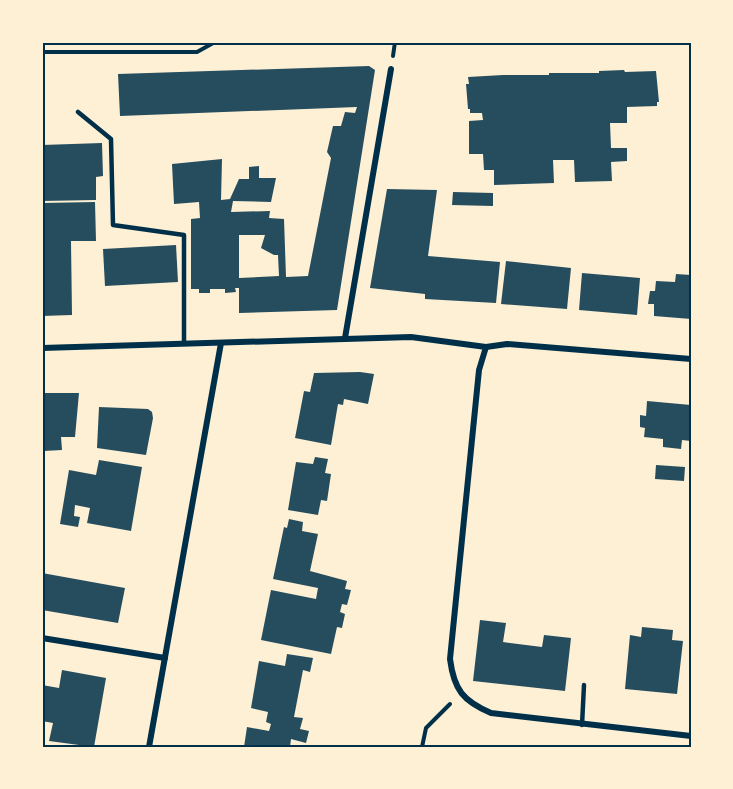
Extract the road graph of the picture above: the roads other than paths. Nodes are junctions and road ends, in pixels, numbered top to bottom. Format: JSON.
{"nodes":[{"id":1,"x":391,"y":69,"type":"dead end"},
{"id":2,"x":78,"y":112,"type":"dead end"},
{"id":3,"x":345,"y":338,"type":"junction"},
{"id":4,"x":222,"y":343,"type":"junction"},
{"id":5,"x":184,"y":344,"type":"junction"},
{"id":6,"x":486,"y":346,"type":"junction"},
{"id":7,"x":42,"y":348,"type":"edge"},
{"id":8,"x":691,"y":359,"type":"edge"},
{"id":9,"x":42,"y":638,"type":"edge"},
{"id":10,"x":165,"y":658,"type":"junction"},
{"id":11,"x":584,"y":685,"type":"dead end"},
{"id":12,"x":582,"y":725,"type":"junction"},
{"id":13,"x":691,"y":736,"type":"edge"},
{"id":14,"x":150,"y":747,"type":"edge"}],
"edges":[{"from":1,"to":3,"type":"street"},
{"from":2,"to":5,"type":"lane"},
{"from":3,"to":4,"type":"street"},
{"from":3,"to":6,"type":"street"},
{"from":4,"to":5,"type":"street"},
{"from":4,"to":10,"type":"street"},
{"from":5,"to":7,"type":"street"},
{"from":6,"to":8,"type":"street"},
{"from":6,"to":12,"type":"street"},
{"from":9,"to":10,"type":"street"},
{"from":10,"to":14,"type":"street"},
{"from":11,"to":12,"type":"lane"},
{"from":12,"to":13,"type":"street"}]}
